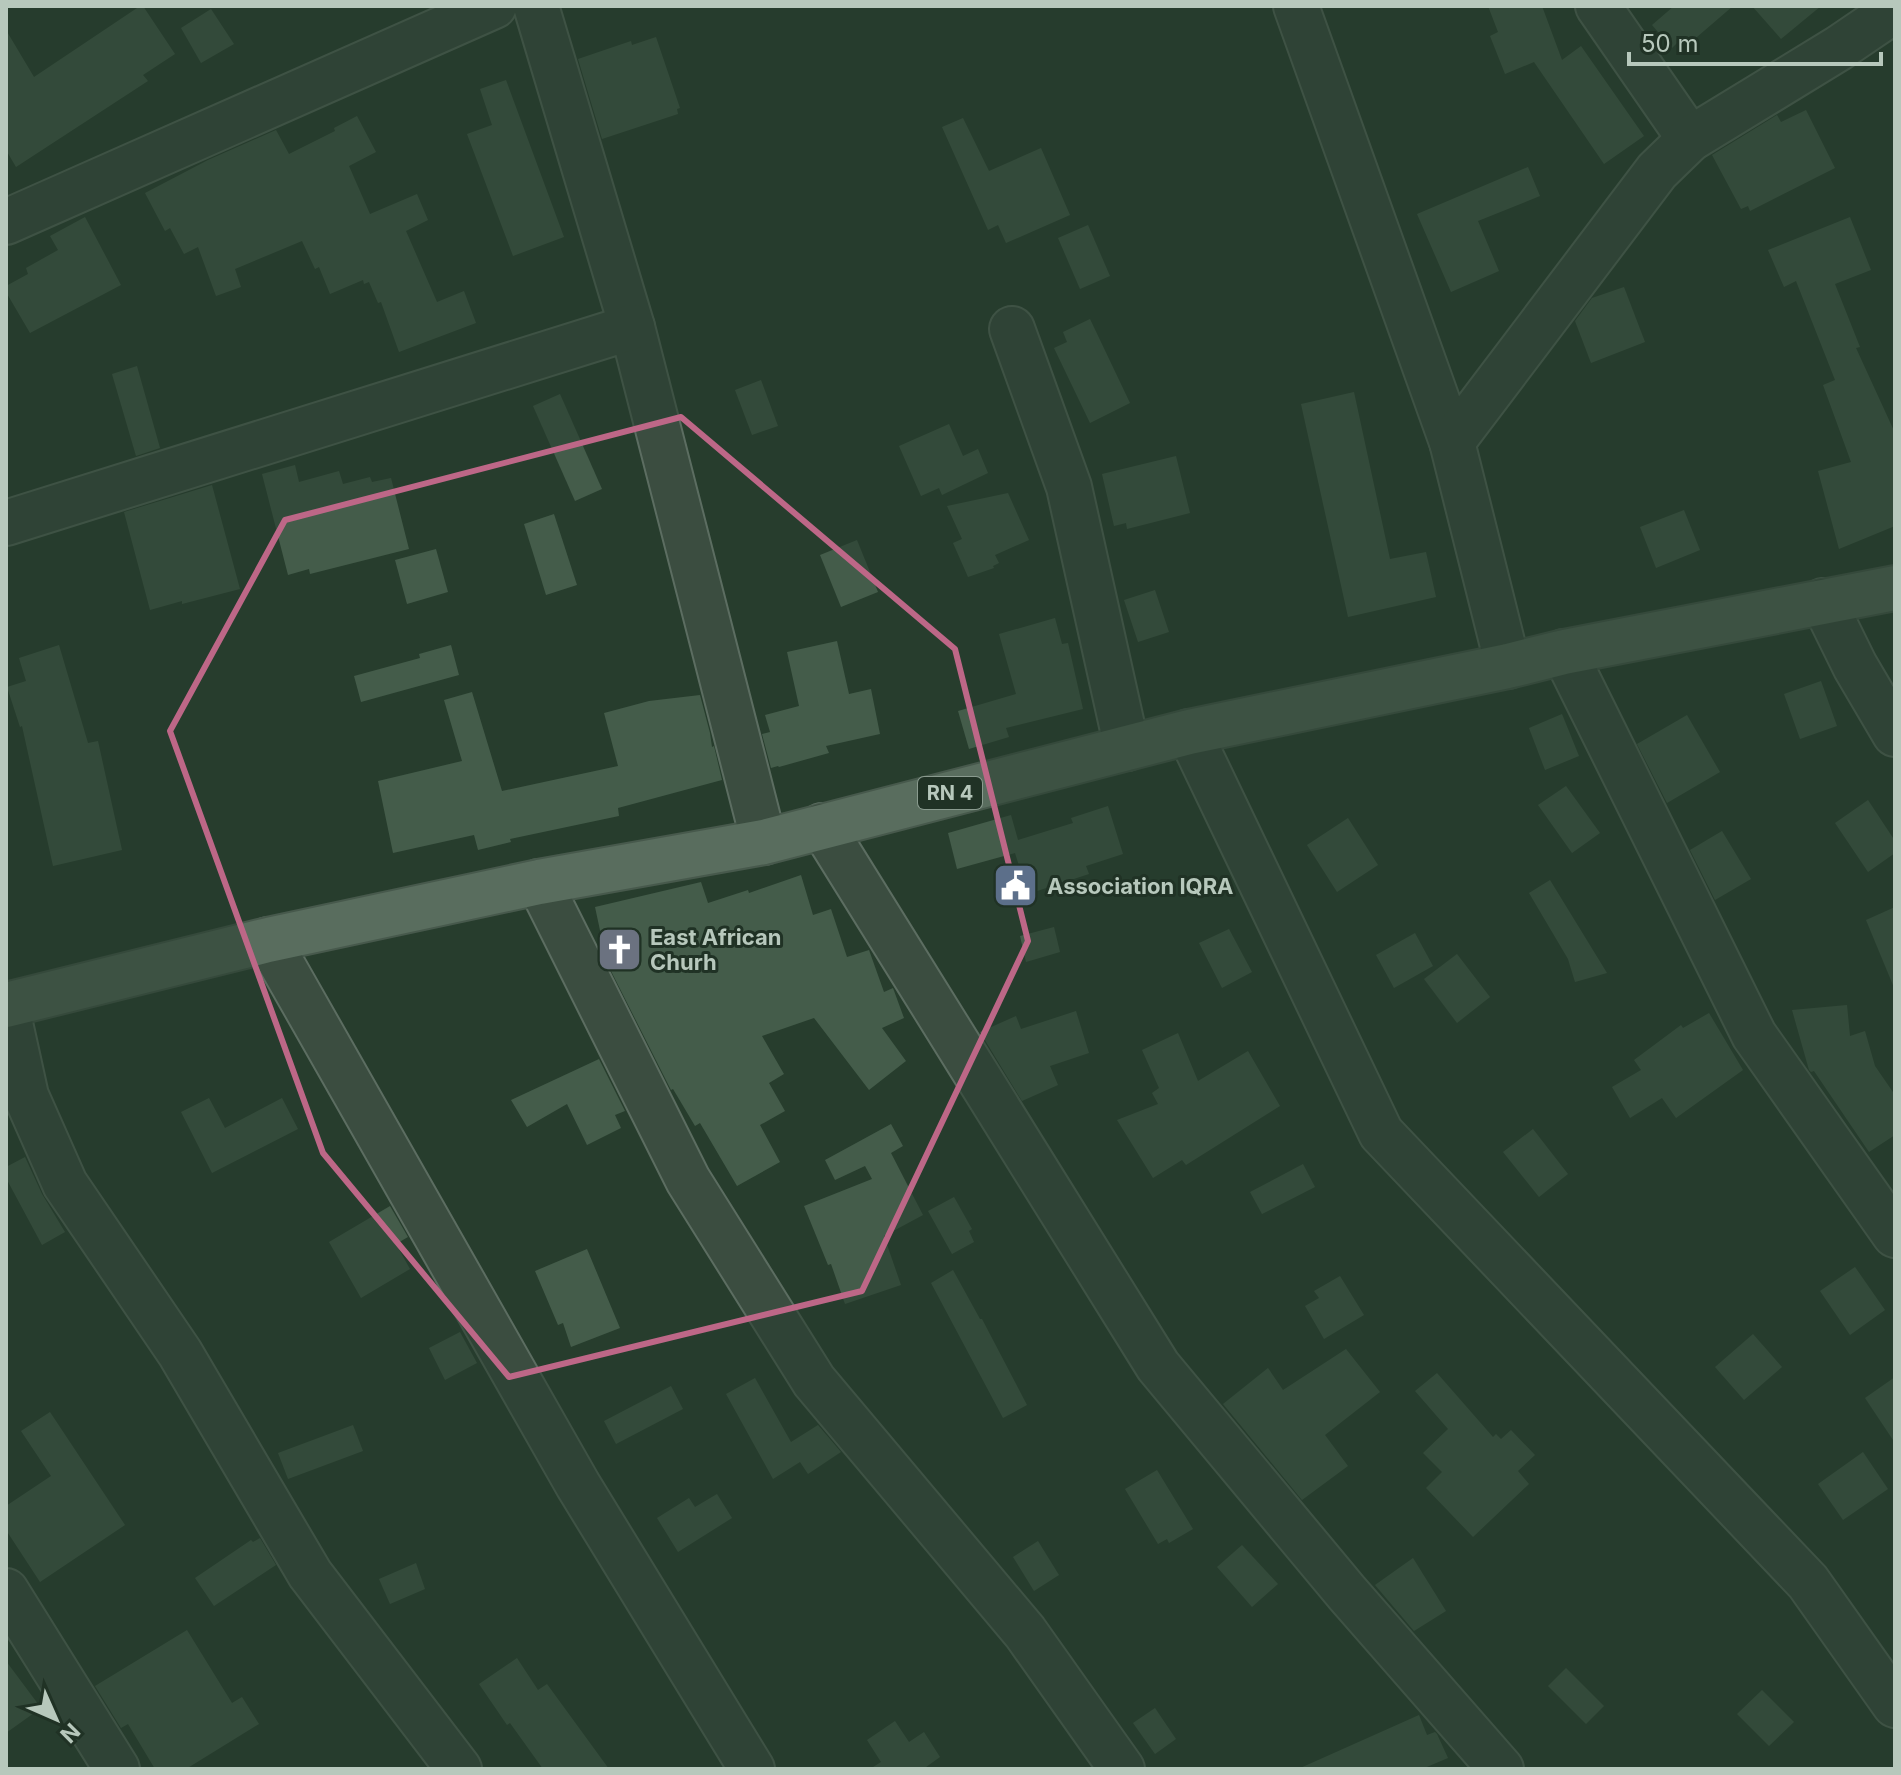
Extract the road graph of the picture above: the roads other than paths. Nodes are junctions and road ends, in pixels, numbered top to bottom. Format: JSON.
{"nodes":[{"id":1,"x":494,"y":6,"type":"edge"},
{"id":2,"x":536,"y":6,"type":"edge"},
{"id":3,"x":1296,"y":6,"type":"edge"},
{"id":4,"x":1598,"y":6,"type":"edge"},
{"id":5,"x":1880,"y":13,"type":"edge"},
{"id":6,"x":1690,"y":139,"type":"junction"},
{"id":7,"x":6,"y":222,"type":"edge"},
{"id":8,"x":632,"y":327,"type":"junction"},
{"id":9,"x":1012,"y":329,"type":"dead end"},
{"id":10,"x":1452,"y":442,"type":"junction"},
{"id":11,"x":6,"y":523,"type":"edge"},
{"id":12,"x":1895,"y":588,"type":"edge"},
{"id":13,"x":1823,"y":601,"type":"junction"},
{"id":14,"x":1564,"y":652,"type":"junction"},
{"id":15,"x":1508,"y":666,"type":"junction"},
{"id":16,"x":1189,"y":732,"type":"junction"},
{"id":17,"x":1895,"y":734,"type":"edge"},
{"id":18,"x":1127,"y":748,"type":"junction"},
{"id":19,"x":822,"y":826,"type":"junction"},
{"id":20,"x":764,"y":842,"type":"junction"},
{"id":21,"x":539,"y":882,"type":"junction"},
{"id":22,"x":268,"y":940,"type":"junction"},
{"id":23,"x":6,"y":1005,"type":"edge"},
{"id":24,"x":1895,"y":1235,"type":"edge"},
{"id":25,"x":6,"y":1591,"type":"edge"},
{"id":26,"x":1895,"y":1705,"type":"edge"},
{"id":27,"x":117,"y":1769,"type":"edge"},
{"id":28,"x":459,"y":1769,"type":"edge"},
{"id":29,"x":752,"y":1769,"type":"edge"},
{"id":30,"x":1122,"y":1769,"type":"edge"},
{"id":31,"x":1501,"y":1769,"type":"edge"}],
"edges":[{"from":1,"to":7,"type":"street"},
{"from":2,"to":8,"type":"street"},
{"from":3,"to":10,"type":"street"},
{"from":4,"to":6,"type":"street"},
{"from":5,"to":6,"type":"street"},
{"from":6,"to":10,"type":"street"},
{"from":8,"to":11,"type":"street"},
{"from":8,"to":20,"type":"street"},
{"from":9,"to":18,"type":"street"},
{"from":10,"to":15,"type":"street"},
{"from":12,"to":13,"type":"main road","number":"RN 4"},
{"from":13,"to":14,"type":"main road","number":"RN 4"},
{"from":13,"to":17,"type":"street"},
{"from":14,"to":15,"type":"main road","number":"RN 4"},
{"from":14,"to":24,"type":"street"},
{"from":15,"to":16,"type":"main road","number":"RN 4"},
{"from":16,"to":18,"type":"main road","number":"RN 4"},
{"from":16,"to":26,"type":"street"},
{"from":18,"to":19,"type":"main road","number":"RN 4"},
{"from":19,"to":20,"type":"main road","number":"RN 4"},
{"from":19,"to":31,"type":"street"},
{"from":20,"to":21,"type":"main road","number":"RN 4"},
{"from":21,"to":22,"type":"main road","number":"RN 4"},
{"from":21,"to":30,"type":"street"},
{"from":22,"to":23,"type":"main road","number":"RN 4"},
{"from":22,"to":29,"type":"street"},
{"from":23,"to":28,"type":"street"},
{"from":25,"to":27,"type":"street"}]}
